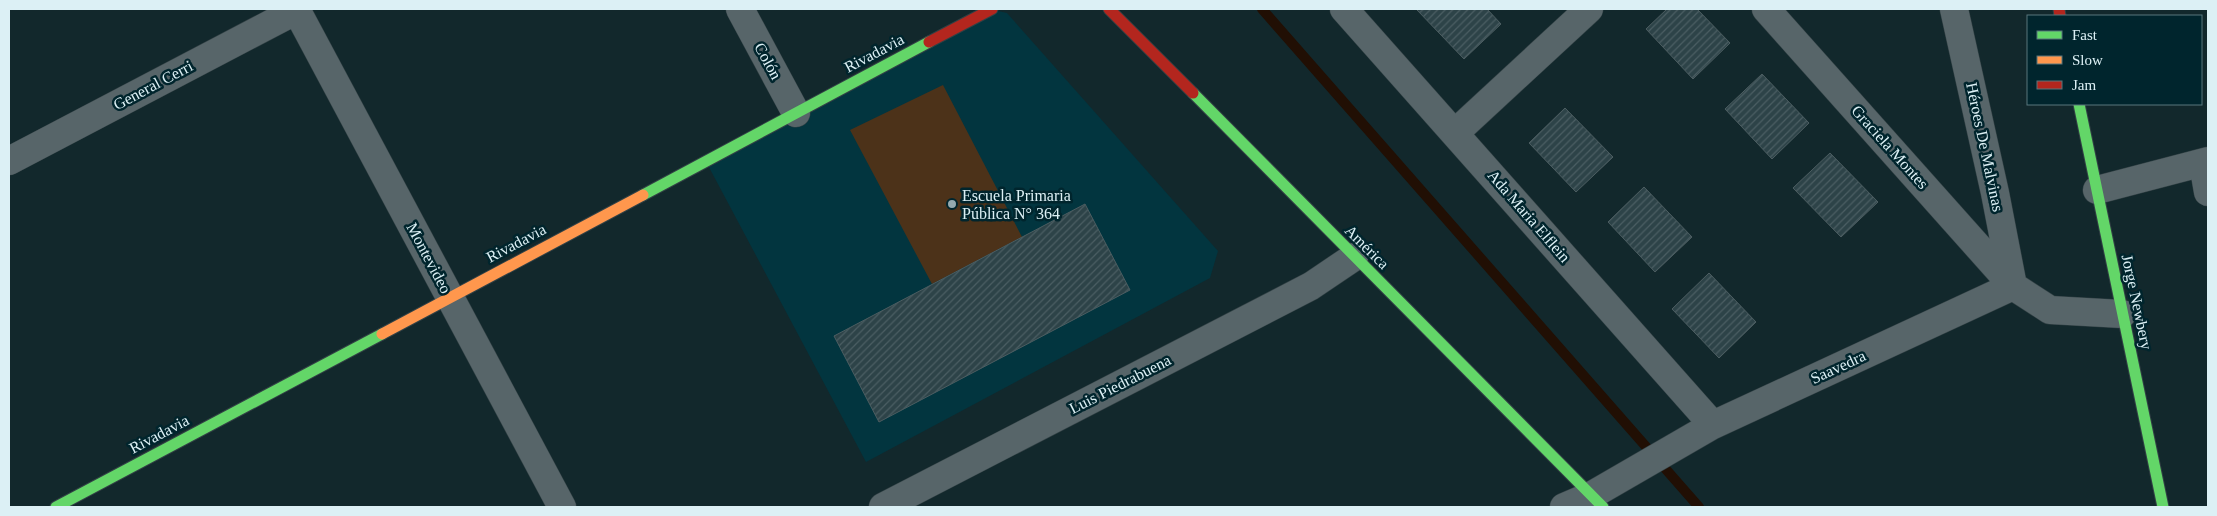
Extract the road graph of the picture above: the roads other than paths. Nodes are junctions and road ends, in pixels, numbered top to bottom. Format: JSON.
{"nodes":[{"id":1,"x":296,"y":9,"type":"edge"},
{"id":2,"x":740,"y":9,"type":"edge"},
{"id":3,"x":992,"y":9,"type":"edge"},
{"id":4,"x":1110,"y":9,"type":"edge"},
{"id":5,"x":1344,"y":9,"type":"edge"},
{"id":6,"x":1589,"y":9,"type":"edge"},
{"id":7,"x":1766,"y":9,"type":"edge"},
{"id":8,"x":1954,"y":9,"type":"edge"},
{"id":9,"x":2079,"y":105,"type":"edge"},
{"id":10,"x":796,"y":113,"type":"junction"},
{"id":11,"x":1456,"y":132,"type":"junction"},
{"id":12,"x":9,"y":161,"type":"edge"},
{"id":13,"x":2206,"y":162,"type":"edge"},
{"id":14,"x":2097,"y":190,"type":"junction"},
{"id":15,"x":2208,"y":192,"type":"edge"},
{"id":16,"x":1354,"y":257,"type":"junction"},
{"id":17,"x":2013,"y":286,"type":"junction"},
{"id":18,"x":450,"y":297,"type":"junction"},
{"id":19,"x":2122,"y":314,"type":"junction"},
{"id":20,"x":1713,"y":425,"type":"junction"},
{"id":21,"x":1600,"y":496,"type":"edge"},
{"id":22,"x":56,"y":507,"type":"edge"},
{"id":23,"x":562,"y":507,"type":"edge"},
{"id":24,"x":883,"y":507,"type":"edge"},
{"id":25,"x":1564,"y":507,"type":"edge"},
{"id":26,"x":2162,"y":507,"type":"edge"}],
"edges":[{"from":1,"to":12,"type":"street","name":"General Cerri"},
{"from":1,"to":18,"type":"street","name":"Montevideo"},
{"from":2,"to":10,"type":"street","name":"Colón"},
{"from":3,"to":10,"type":"street","name":"Rivadavia"},
{"from":4,"to":16,"type":"street","name":"América"},
{"from":5,"to":11,"type":"street","name":"Ada Maria Elflein"},
{"from":6,"to":11,"type":"street"},
{"from":7,"to":17,"type":"street","name":"Graciela Montes"},
{"from":8,"to":17,"type":"street","name":"Héroes De Malvinas"},
{"from":9,"to":14,"type":"street","name":"Jorge Newbery"},
{"from":10,"to":18,"type":"street","name":"Rivadavia"},
{"from":11,"to":20,"type":"street","name":"Ada Maria Elflein"},
{"from":13,"to":14,"type":"street"},
{"from":13,"to":15,"type":"street"},
{"from":14,"to":19,"type":"street","name":"Jorge Newbery"},
{"from":16,"to":21,"type":"street","name":"América"},
{"from":16,"to":24,"type":"street","name":"Luis Piedrabuena"},
{"from":17,"to":19,"type":"street"},
{"from":17,"to":20,"type":"street","name":"Saavedra"},
{"from":18,"to":22,"type":"street","name":"Rivadavia"},
{"from":18,"to":23,"type":"street","name":"Montevideo"},
{"from":19,"to":26,"type":"street","name":"Jorge Newbery"},
{"from":20,"to":21,"type":"street","name":"Saavedra"},
{"from":21,"to":25,"type":"street","name":"Saavedra"}]}
